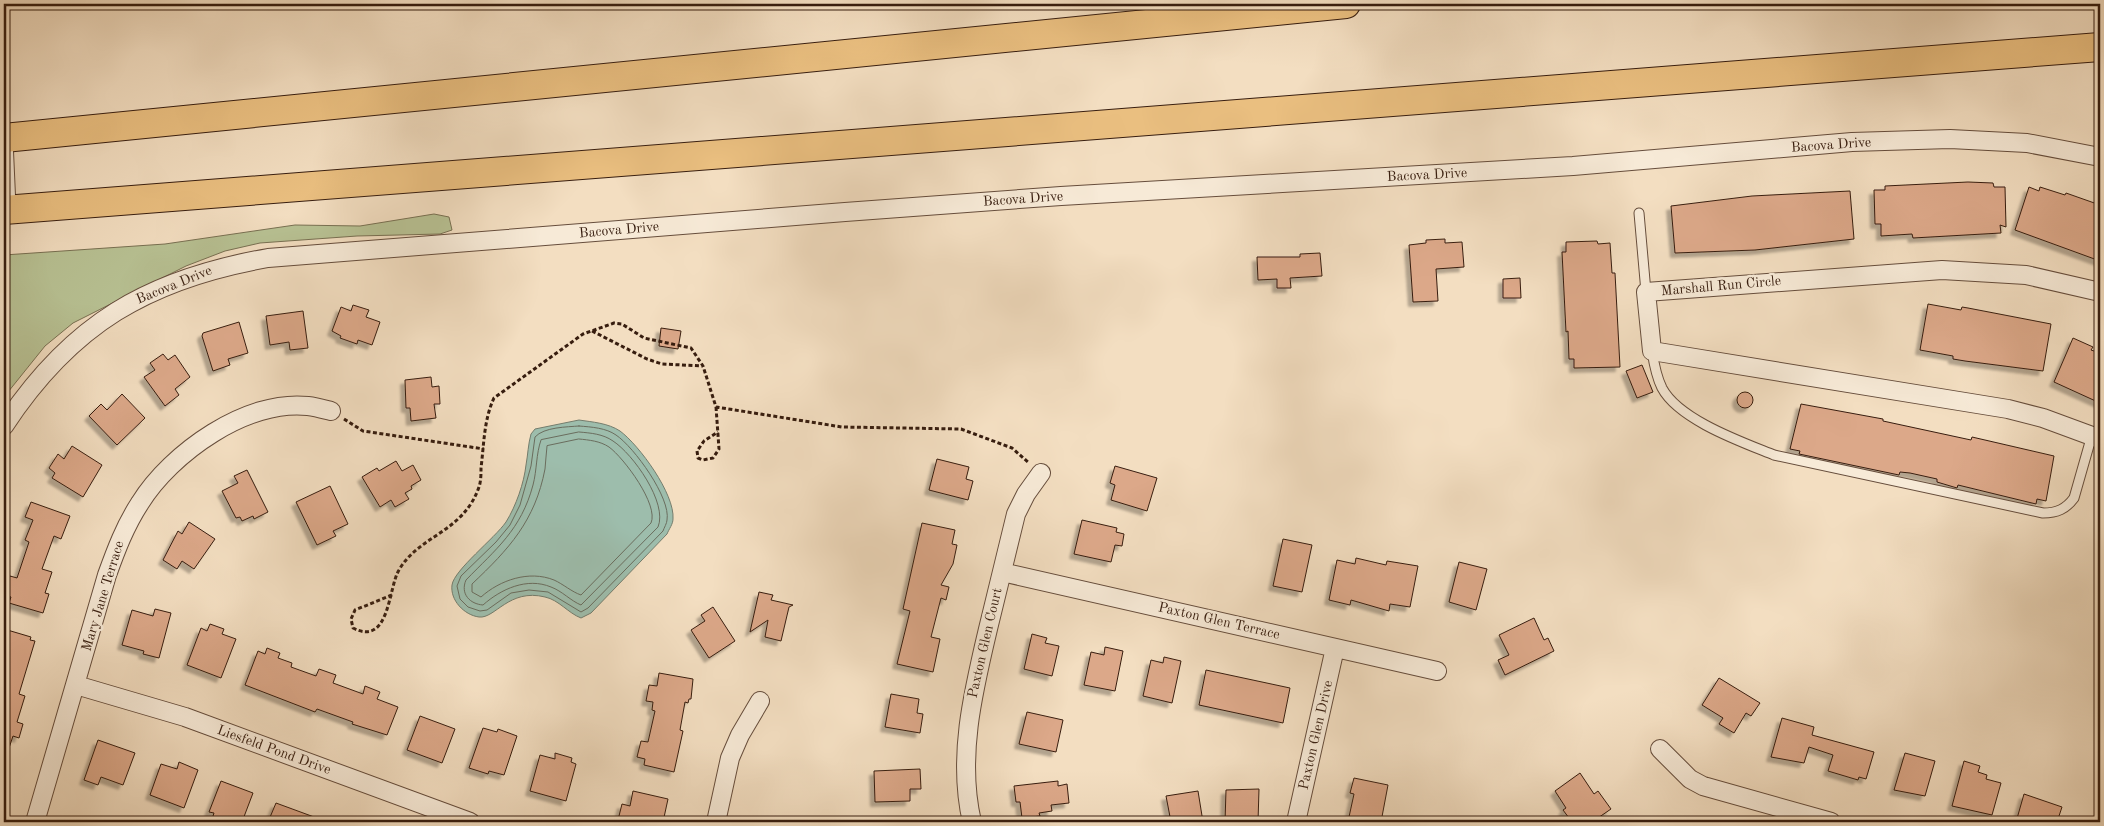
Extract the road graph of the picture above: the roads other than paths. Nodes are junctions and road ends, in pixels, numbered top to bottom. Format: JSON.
{"nodes":[{"id":1,"x":1346,"y":4,"type":"edge"},
{"id":2,"x":2100,"y":47,"type":"edge"},
{"id":3,"x":6,"y":137,"type":"edge"},
{"id":4,"x":2100,"y":157,"type":"edge"},
{"id":5,"x":7,"y":210,"type":"edge"},
{"id":6,"x":1639,"y":213,"type":"dead end"},
{"id":7,"x":1646,"y":292,"type":"junction"},
{"id":8,"x":2100,"y":292,"type":"edge"},
{"id":9,"x":1652,"y":351,"type":"junction"},
{"id":10,"x":331,"y":411,"type":"road end"},
{"id":11,"x":4,"y":426,"type":"edge"},
{"id":12,"x":2096,"y":437,"type":"edge"},
{"id":13,"x":1041,"y":473,"type":"road end"},
{"id":14,"x":1002,"y":572,"type":"junction"},
{"id":15,"x":1335,"y":648,"type":"junction"},
{"id":16,"x":1437,"y":671,"type":"dead end"},
{"id":17,"x":76,"y":685,"type":"junction"},
{"id":18,"x":760,"y":701,"type":"dead end"},
{"id":19,"x":1660,"y":749,"type":"dead end"},
{"id":20,"x":1768,"y":814,"type":"edge"},
{"id":21,"x":36,"y":822,"type":"edge"},
{"id":22,"x":470,"y":822,"type":"edge"},
{"id":23,"x":716,"y":822,"type":"edge"},
{"id":24,"x":972,"y":822,"type":"edge"},
{"id":25,"x":1296,"y":822,"type":"edge"},
{"id":26,"x":1831,"y":822,"type":"edge"}],
"edges":[{"from":1,"to":3,"type":"highway"},
{"from":2,"to":5,"type":"highway"},
{"from":3,"to":5,"type":"lane"},
{"from":4,"to":11,"type":"street","name":"Bacova Drive"},
{"from":6,"to":7,"type":"lane"},
{"from":7,"to":8,"type":"street","name":"Marshall Run Circle"},
{"from":7,"to":9,"type":"street","name":"Marshall Run Circle"},
{"from":9,"to":12,"type":"street"},
{"from":9,"to":12,"type":"lane"},
{"from":10,"to":17,"type":"street","name":"Mary Jane Terrace"},
{"from":13,"to":14,"type":"street","name":"Paxton Glen Court"},
{"from":14,"to":15,"type":"street","name":"Paxton Glen Terrace"},
{"from":14,"to":24,"type":"street","name":"Paxton Glen Court"},
{"from":15,"to":16,"type":"street","name":"Paxton Glen Terrace"},
{"from":15,"to":25,"type":"street","name":"Paxton Glen Drive"},
{"from":17,"to":21,"type":"street","name":"Mary Jane Terrace"},
{"from":17,"to":22,"type":"street","name":"Liesfeld Pond Drive"},
{"from":18,"to":23,"type":"street"},
{"from":19,"to":20,"type":"street"},
{"from":20,"to":26,"type":"street"}]}
